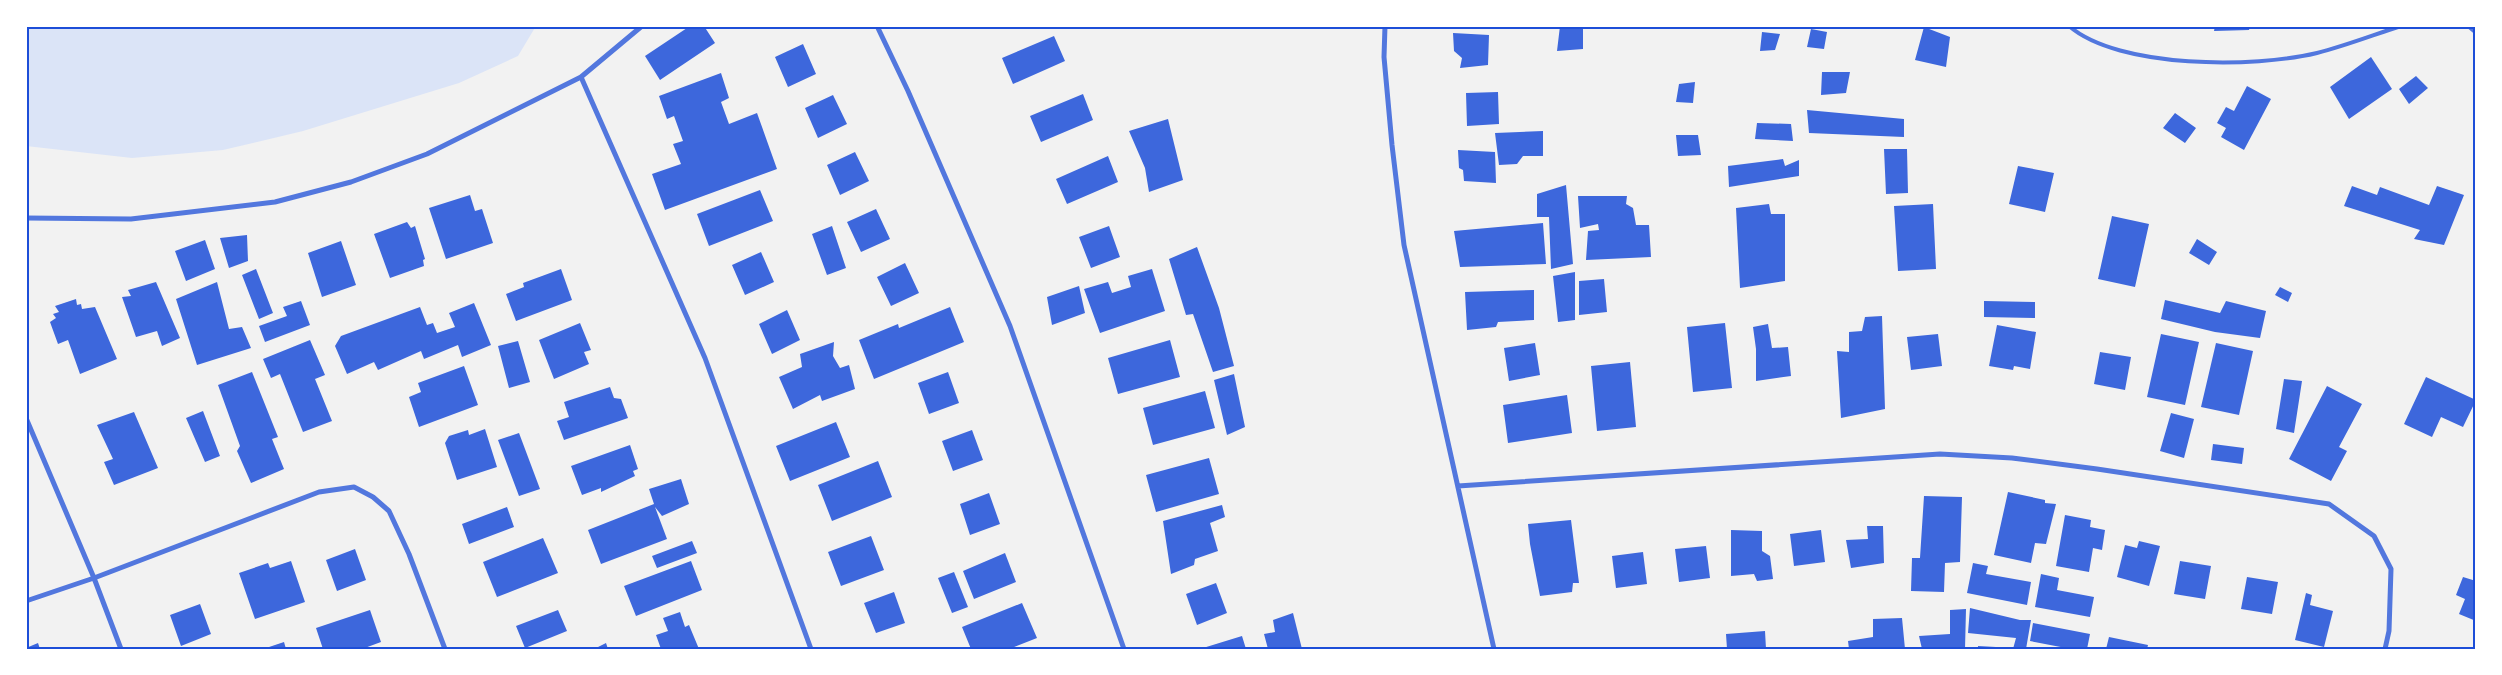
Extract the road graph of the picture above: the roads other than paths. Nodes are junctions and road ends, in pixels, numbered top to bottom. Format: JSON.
{"nodes":[{"id":1,"x":642,"y":26,"type":"edge"},
{"id":2,"x":877,"y":26,"type":"edge"},
{"id":3,"x":1385,"y":26,"type":"edge"},
{"id":4,"x":2069,"y":26,"type":"edge"},
{"id":5,"x":2400,"y":26,"type":"edge"},
{"id":6,"x":2468,"y":26,"type":"edge"},
{"id":7,"x":2476,"y":32,"type":"edge"},
{"id":8,"x":581,"y":77,"type":"junction"},
{"id":9,"x":26,"y":218,"type":"edge"},
{"id":10,"x":26,"y":418,"type":"edge"},
{"id":11,"x":1458,"y":486,"type":"junction"},
{"id":12,"x":94,"y":578,"type":"junction"},
{"id":13,"x":26,"y":601,"type":"edge"},
{"id":14,"x":121,"y":649,"type":"edge"},
{"id":15,"x":445,"y":649,"type":"edge"},
{"id":16,"x":811,"y":649,"type":"edge"},
{"id":17,"x":1124,"y":649,"type":"edge"},
{"id":18,"x":1494,"y":649,"type":"edge"},
{"id":19,"x":2385,"y":649,"type":"edge"}],
"edges":[{"from":1,"to":8,"type":"street"},
{"from":2,"to":17,"type":"street"},
{"from":3,"to":11,"type":"street"},
{"from":4,"to":5,"type":"lane"},
{"from":6,"to":7,"type":"street"},
{"from":8,"to":9,"type":"street"},
{"from":8,"to":16,"type":"street"},
{"from":10,"to":12,"type":"street"},
{"from":11,"to":18,"type":"street"},
{"from":11,"to":19,"type":"street"},
{"from":12,"to":13,"type":"street"},
{"from":12,"to":14,"type":"street"},
{"from":12,"to":15,"type":"street"}]}
